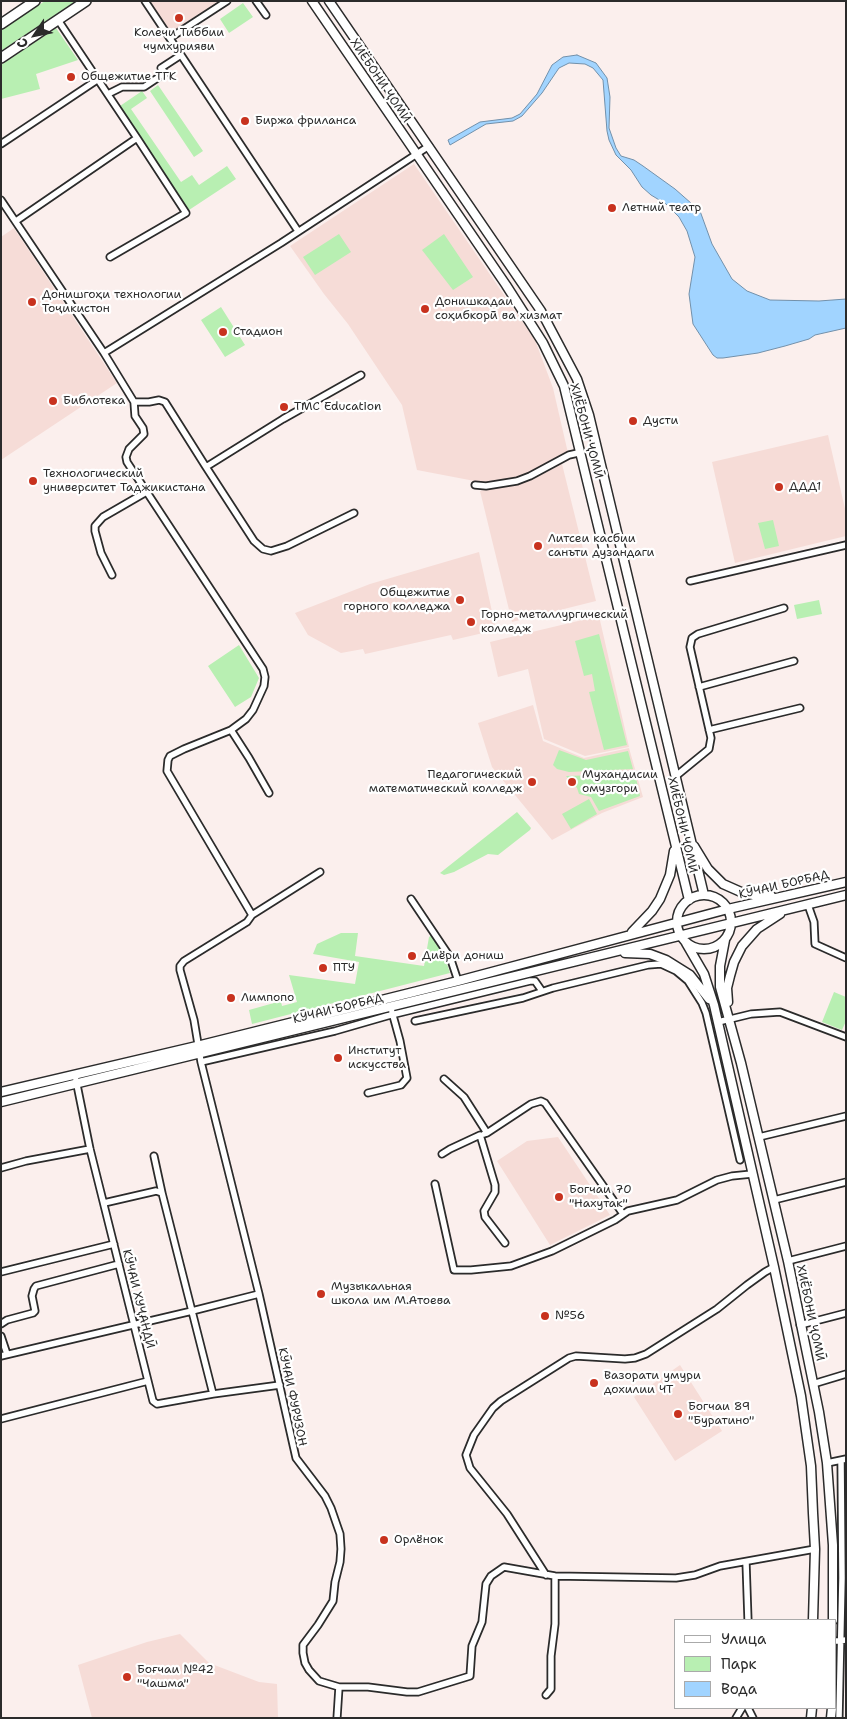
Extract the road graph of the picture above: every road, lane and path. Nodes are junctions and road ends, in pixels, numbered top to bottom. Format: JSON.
{"nodes":[{"id":1,"x":35,"y":1,"type":"edge"},
{"id":2,"x":86,"y":1,"type":"edge"},
{"id":3,"x":146,"y":1,"type":"edge"},
{"id":4,"x":227,"y":1,"type":"edge"},
{"id":5,"x":256,"y":1,"type":"edge"},
{"id":6,"x":312,"y":1,"type":"edge"},
{"id":7,"x":329,"y":1,"type":"edge"},
{"id":8,"x":266,"y":15,"type":"dead end"},
{"id":9,"x":58,"y":20,"type":"junction"},
{"id":10,"x":1,"y":24,"type":"edge"},
{"id":11,"x":170,"y":38,"type":"junction"},
{"id":12,"x":181,"y":55,"type":"junction"},
{"id":13,"x":1,"y":58,"type":"edge"},
{"id":14,"x":98,"y":80,"type":"junction"},
{"id":15,"x":108,"y":94,"type":"junction"},
{"id":16,"x":137,"y":138,"type":"junction"},
{"id":17,"x":1,"y":144,"type":"edge"},
{"id":18,"x":429,"y":146,"type":"junction"},
{"id":19,"x":417,"y":155,"type":"junction"},
{"id":20,"x":1,"y":200,"type":"edge"},
{"id":21,"x":16,"y":221,"type":"junction"},
{"id":22,"x":298,"y":231,"type":"junction"},
{"id":23,"x":110,"y":257,"type":"dead end"},
{"id":24,"x":104,"y":353,"type":"junction"},
{"id":25,"x":361,"y":376,"type":"dead end"},
{"id":26,"x":134,"y":402,"type":"junction"},
{"id":27,"x":578,"y":453,"type":"dead end"},
{"id":28,"x":206,"y":467,"type":"junction"},
{"id":29,"x":475,"y":485,"type":"dead end"},
{"id":30,"x":148,"y":491,"type":"junction"},
{"id":31,"x":354,"y":513,"type":"dead end"},
{"id":32,"x":616,"y":528,"type":"junction"},
{"id":33,"x":600,"y":531,"type":"junction"},
{"id":34,"x":846,"y":545,"type":"edge"},
{"id":35,"x":112,"y":576,"type":"dead end"},
{"id":36,"x":690,"y":581,"type":"dead end"},
{"id":37,"x":784,"y":608,"type":"dead end"},
{"id":38,"x":794,"y":661,"type":"dead end"},
{"id":39,"x":699,"y":687,"type":"junction"},
{"id":40,"x":800,"y":708,"type":"dead end"},
{"id":41,"x":231,"y":730,"type":"junction"},
{"id":42,"x":709,"y":730,"type":"junction"},
{"id":43,"x":676,"y":776,"type":"junction"},
{"id":44,"x":269,"y":794,"type":"dead end"},
{"id":45,"x":689,"y":839,"type":"junction"},
{"id":46,"x":674,"y":844,"type":"junction"},
{"id":47,"x":320,"y":872,"type":"dead end"},
{"id":48,"x":846,"y":882,"type":"edge"},
{"id":49,"x":704,"y":895,"type":"junction"},
{"id":50,"x":846,"y":895,"type":"edge"},
{"id":51,"x":783,"y":896,"type":"junction"},
{"id":52,"x":411,"y":899,"type":"dead end"},
{"id":53,"x":689,"y":900,"type":"junction"},
{"id":54,"x":808,"y":905,"type":"junction"},
{"id":55,"x":728,"y":909,"type":"junction"},
{"id":56,"x":790,"y":909,"type":"junction"},
{"id":57,"x":252,"y":915,"type":"junction"},
{"id":58,"x":677,"y":923,"type":"junction"},
{"id":59,"x":731,"y":924,"type":"junction"},
{"id":60,"x":630,"y":934,"type":"junction"},
{"id":61,"x":680,"y":936,"type":"junction"},
{"id":62,"x":725,"y":940,"type":"junction"},
{"id":63,"x":686,"y":943,"type":"junction"},
{"id":64,"x":616,"y":952,"type":"junction"},
{"id":65,"x":846,"y":958,"type":"edge"},
{"id":66,"x":658,"y":960,"type":"junction"},
{"id":67,"x":688,"y":977,"type":"junction"},
{"id":68,"x":458,"y":981,"type":"junction"},
{"id":69,"x":542,"y":991,"type":"junction"},
{"id":70,"x":714,"y":1005,"type":"junction"},
{"id":71,"x":392,"y":1011,"type":"junction"},
{"id":72,"x":728,"y":1016,"type":"junction"},
{"id":73,"x":416,"y":1021,"type":"dead end"},
{"id":74,"x":718,"y":1022,"type":"junction"},
{"id":75,"x":846,"y":1037,"type":"edge"},
{"id":76,"x":200,"y":1054,"type":"junction"},
{"id":77,"x":723,"y":1067,"type":"junction"},
{"id":78,"x":75,"y":1075,"type":"junction"},
{"id":79,"x":444,"y":1080,"type":"dead end"},
{"id":80,"x":76,"y":1084,"type":"junction"},
{"id":81,"x":1,"y":1092,"type":"edge"},
{"id":82,"x":368,"y":1093,"type":"dead end"},
{"id":83,"x":1,"y":1102,"type":"edge"},
{"id":84,"x":846,"y":1116,"type":"edge"},
{"id":85,"x":487,"y":1133,"type":"junction"},
{"id":86,"x":480,"y":1135,"type":"junction"},
{"id":87,"x":759,"y":1137,"type":"junction"},
{"id":88,"x":90,"y":1149,"type":"junction"},
{"id":89,"x":442,"y":1154,"type":"dead end"},
{"id":90,"x":154,"y":1156,"type":"dead end"},
{"id":91,"x":740,"y":1160,"type":"dead end"},
{"id":92,"x":1,"y":1168,"type":"edge"},
{"id":93,"x":752,"y":1174,"type":"junction"},
{"id":94,"x":846,"y":1182,"type":"edge"},
{"id":95,"x":435,"y":1184,"type":"dead end"},
{"id":96,"x":162,"y":1192,"type":"junction"},
{"id":97,"x":774,"y":1200,"type":"junction"},
{"id":98,"x":104,"y":1203,"type":"junction"},
{"id":99,"x":623,"y":1214,"type":"junction"},
{"id":100,"x":505,"y":1243,"type":"dead end"},
{"id":101,"x":114,"y":1244,"type":"junction"},
{"id":102,"x":846,"y":1246,"type":"edge"},
{"id":103,"x":788,"y":1261,"type":"junction"},
{"id":104,"x":119,"y":1264,"type":"junction"},
{"id":105,"x":774,"y":1267,"type":"junction"},
{"id":106,"x":1,"y":1272,"type":"edge"},
{"id":107,"x":259,"y":1294,"type":"junction"},
{"id":108,"x":192,"y":1311,"type":"junction"},
{"id":109,"x":846,"y":1313,"type":"edge"},
{"id":110,"x":1,"y":1324,"type":"edge"},
{"id":111,"x":134,"y":1325,"type":"junction"},
{"id":112,"x":800,"y":1325,"type":"junction"},
{"id":113,"x":1,"y":1336,"type":"edge"},
{"id":114,"x":804,"y":1340,"type":"junction"},
{"id":115,"x":789,"y":1342,"type":"junction"},
{"id":116,"x":4,"y":1355,"type":"edge"},
{"id":117,"x":846,"y":1374,"type":"edge"},
{"id":118,"x":148,"y":1381,"type":"junction"},
{"id":119,"x":813,"y":1384,"type":"junction"},
{"id":120,"x":280,"y":1385,"type":"junction"},
{"id":121,"x":213,"y":1394,"type":"junction"},
{"id":122,"x":1,"y":1419,"type":"edge"},
{"id":123,"x":843,"y":1459,"type":"edge"},
{"id":124,"x":827,"y":1462,"type":"junction"},
{"id":125,"x":815,"y":1549,"type":"junction"},
{"id":126,"x":746,"y":1562,"type":"junction"},
{"id":127,"x":546,"y":1575,"type":"junction"},
{"id":128,"x":555,"y":1576,"type":"junction"},
{"id":129,"x":844,"y":1578,"type":"edge"},
{"id":130,"x":833,"y":1581,"type":"junction"},
{"id":131,"x":748,"y":1619,"type":"edge"},
{"id":132,"x":813,"y":1619,"type":"edge"},
{"id":133,"x":833,"y":1619,"type":"edge"},
{"id":134,"x":841,"y":1641,"type":"edge"},
{"id":135,"x":339,"y":1687,"type":"junction"},
{"id":136,"x":843,"y":1691,"type":"edge"},
{"id":137,"x":546,"y":1695,"type":"dead end"},
{"id":138,"x":337,"y":1718,"type":"edge"},
{"id":139,"x":839,"y":1718,"type":"edge"}],
"edges":[{"from":1,"to":10,"type":"highway"},
{"from":2,"to":9,"type":"highway"},
{"from":3,"to":11,"type":"street"},
{"from":4,"to":11,"type":"street"},
{"from":5,"to":8,"type":"street"},
{"from":6,"to":19,"type":"main road","name":"ХИЁБОНИ ҶОМӢ"},
{"from":7,"to":18,"type":"main road","name":"ХИЁБОНИ ҶОМӢ"},
{"from":9,"to":13,"type":"highway"},
{"from":9,"to":14,"type":"street"},
{"from":11,"to":12,"type":"street"},
{"from":12,"to":15,"type":"street"},
{"from":12,"to":22,"type":"street"},
{"from":14,"to":15,"type":"street"},
{"from":14,"to":17,"type":"street"},
{"from":15,"to":16,"type":"street"},
{"from":16,"to":21,"type":"street"},
{"from":16,"to":23,"type":"street"},
{"from":18,"to":19,"type":"street"},
{"from":18,"to":32,"type":"main road","name":"ХИЁБОНИ ҶОМӢ"},
{"from":19,"to":22,"type":"street"},
{"from":19,"to":33,"type":"main road","name":"ХИЁБОНИ ҶОМӢ"},
{"from":20,"to":21,"type":"street"},
{"from":21,"to":24,"type":"street"},
{"from":22,"to":24,"type":"street"},
{"from":24,"to":26,"type":"street"},
{"from":25,"to":28,"type":"street"},
{"from":26,"to":28,"type":"street"},
{"from":26,"to":30,"type":"street"},
{"from":27,"to":29,"type":"street"},
{"from":28,"to":31,"type":"street"},
{"from":30,"to":35,"type":"street"},
{"from":30,"to":41,"type":"street"},
{"from":32,"to":33,"type":"main road"},
{"from":32,"to":43,"type":"main road","name":"ХИЁБОНИ ҶОМӢ"},
{"from":33,"to":46,"type":"main road","name":"ХИЁБОНИ ҶОМӢ"},
{"from":34,"to":36,"type":"street"},
{"from":37,"to":39,"type":"street"},
{"from":38,"to":39,"type":"street"},
{"from":39,"to":42,"type":"street"},
{"from":40,"to":42,"type":"street"},
{"from":41,"to":44,"type":"street"},
{"from":41,"to":57,"type":"street"},
{"from":42,"to":43,"type":"street"},
{"from":43,"to":45,"type":"main road","name":"ХИЁБОНИ ҶОМӢ"},
{"from":45,"to":49,"type":"main road","name":"ХИЁБОНИ ҶОМӢ"},
{"from":45,"to":51,"type":"main road"},
{"from":46,"to":53,"type":"main road","name":"ХИЁБОНИ ҶОМӢ"},
{"from":46,"to":60,"type":"main road"},
{"from":47,"to":57,"type":"street"},
{"from":48,"to":51,"type":"main road","name":"КӮЧАИ БОРБАД"},
{"from":49,"to":53,"type":"main road"},
{"from":49,"to":55,"type":"main road","name":"КӮЧАИ БОРБАД"},
{"from":50,"to":54,"type":"main road","name":"КӮЧАИ БОРБАД"},
{"from":51,"to":55,"type":"main road","name":"КӮЧАИ БОРБАД"},
{"from":52,"to":68,"type":"street"},
{"from":53,"to":58,"type":"main road"},
{"from":54,"to":56,"type":"main road","name":"КӮЧАИ БОРБАД"},
{"from":54,"to":65,"type":"street"},
{"from":55,"to":58,"type":"main road","name":"КӮЧАИ БОРБАД"},
{"from":55,"to":59,"type":"main road","name":"КӮЧАИ БОРБАД"},
{"from":56,"to":59,"type":"main road","name":"КӮЧАИ БОРБАД"},
{"from":56,"to":72,"type":"main road"},
{"from":57,"to":76,"type":"street","name":"КӮЧАИ ФУРУЗОН"},
{"from":58,"to":60,"type":"main road","name":"КӮЧАИ БОРБАД"},
{"from":58,"to":61,"type":"main road"},
{"from":59,"to":61,"type":"main road","name":"КӮЧАИ БОРБАД"},
{"from":59,"to":62,"type":"main road"},
{"from":60,"to":68,"type":"main road","name":"КӮЧАИ БОРБАД"},
{"from":61,"to":63,"type":"main road"},
{"from":61,"to":64,"type":"main road","name":"КӮЧАИ БОРБАД"},
{"from":62,"to":63,"type":"main road"},
{"from":62,"to":72,"type":"main road"},
{"from":63,"to":70,"type":"main road","name":"ХИЁБОНИ ҶОМӢ"},
{"from":64,"to":66,"type":"main road"},
{"from":64,"to":71,"type":"main road","name":"КӮЧАИ БОРБАД"},
{"from":66,"to":67,"type":"main road"},
{"from":66,"to":69,"type":"street"},
{"from":67,"to":70,"type":"main road"},
{"from":67,"to":77,"type":"street"},
{"from":68,"to":76,"type":"main road","name":"КӮЧАИ БОРБАД"},
{"from":69,"to":71,"type":"street"},
{"from":69,"to":73,"type":"street"},
{"from":70,"to":74,"type":"main road","name":"ХИЁБОНИ ҶОМӢ"},
{"from":71,"to":76,"type":"main road","name":"КӮЧАИ БОРБАД"},
{"from":71,"to":82,"type":"street"},
{"from":72,"to":74,"type":"street"},
{"from":72,"to":75,"type":"street"},
{"from":72,"to":87,"type":"main road","name":"ХИЁБОНИ ҶОМӢ"},
{"from":74,"to":77,"type":"main road","name":"ХИЁБОНИ ҶОМӢ"},
{"from":76,"to":78,"type":"main road","name":"КӮЧАИ БОРБАД"},
{"from":76,"to":80,"type":"main road","name":"КӮЧАИ БОРБАД"},
{"from":76,"to":107,"type":"street","name":"КӮЧАИ ФУРУЗОН"},
{"from":77,"to":91,"type":"street"},
{"from":77,"to":93,"type":"main road","name":"ХИЁБОНИ ҶОМӢ"},
{"from":78,"to":80,"type":"street","name":"КӮЧАИ ХУҶАНДӢ"},
{"from":78,"to":81,"type":"main road","name":"КӮЧАИ БОРБАД"},
{"from":79,"to":85,"type":"street"},
{"from":80,"to":83,"type":"main road","name":"КӮЧАИ БОРБАД"},
{"from":80,"to":88,"type":"street","name":"КӮЧАИ ХУҶАНДӢ"},
{"from":84,"to":87,"type":"street"},
{"from":85,"to":86,"type":"street"},
{"from":85,"to":99,"type":"street"},
{"from":86,"to":89,"type":"street"},
{"from":86,"to":100,"type":"street"},
{"from":87,"to":97,"type":"main road","name":"ХИЁБОНИ ҶОМӢ"},
{"from":88,"to":92,"type":"street"},
{"from":88,"to":98,"type":"street","name":"КӮЧАИ ХУҶАНДӢ"},
{"from":90,"to":96,"type":"street"},
{"from":93,"to":99,"type":"street"},
{"from":93,"to":105,"type":"main road","name":"ХИЁБОНИ ҶОМӢ"},
{"from":94,"to":97,"type":"street"},
{"from":95,"to":99,"type":"street"},
{"from":96,"to":98,"type":"street"},
{"from":96,"to":108,"type":"street"},
{"from":97,"to":103,"type":"main road","name":"ХИЁБОНИ ҶОМӢ"},
{"from":98,"to":101,"type":"street","name":"КӮЧАИ ХУҶАНДӢ"},
{"from":101,"to":104,"type":"street","name":"КӮЧАИ ХУҶАНДӢ"},
{"from":101,"to":106,"type":"street"},
{"from":102,"to":103,"type":"street"},
{"from":103,"to":112,"type":"main road","name":"ХИЁБОНИ ҶОМӢ"},
{"from":104,"to":110,"type":"street"},
{"from":104,"to":111,"type":"street","name":"КӮЧАИ ХУҶАНДӢ"},
{"from":105,"to":115,"type":"main road","name":"ХИЁБОНИ ҶОМӢ"},
{"from":105,"to":127,"type":"street"},
{"from":107,"to":108,"type":"street"},
{"from":107,"to":120,"type":"street","name":"КӮЧАИ ФУРУЗОН"},
{"from":108,"to":111,"type":"street"},
{"from":108,"to":121,"type":"street"},
{"from":109,"to":112,"type":"street"},
{"from":111,"to":116,"type":"street"},
{"from":111,"to":118,"type":"street","name":"КӮЧАИ ХУҶАНДӢ"},
{"from":112,"to":114,"type":"main road","name":"ХИЁБОНИ ҶОМӢ"},
{"from":113,"to":116,"type":"street"},
{"from":114,"to":115,"type":"main road"},
{"from":114,"to":119,"type":"main road","name":"ХИЁБОНИ ҶОМӢ"},
{"from":115,"to":125,"type":"main road","name":"ХИЁБОНИ ҶОМӢ"},
{"from":117,"to":119,"type":"street"},
{"from":118,"to":121,"type":"street","name":"КӮЧАИ ХУҶАНДӢ"},
{"from":118,"to":122,"type":"street"},
{"from":119,"to":124,"type":"main road","name":"ХИЁБОНИ ҶОМӢ"},
{"from":120,"to":121,"type":"street","name":"КӮЧАИ ХУҶАНДӢ"},
{"from":120,"to":135,"type":"street","name":"КӮЧАИ ФУРУЗОН"},
{"from":123,"to":124,"type":"street"},
{"from":123,"to":129,"type":"street"},
{"from":124,"to":130,"type":"main road","name":"ХИЁБОНИ ҶОМӢ"},
{"from":125,"to":126,"type":"street"},
{"from":125,"to":132,"type":"main road","name":"ХИЁБОНИ ҶОМӢ"},
{"from":126,"to":128,"type":"street"},
{"from":126,"to":131,"type":"street"},
{"from":127,"to":128,"type":"street"},
{"from":127,"to":135,"type":"street"},
{"from":128,"to":137,"type":"street"},
{"from":129,"to":130,"type":"street"},
{"from":129,"to":134,"type":"street"},
{"from":130,"to":133,"type":"main road","name":"ХИЁБОНИ ҶОМӢ"},
{"from":134,"to":136,"type":"street"},
{"from":135,"to":138,"type":"street"},
{"from":136,"to":139,"type":"street"}]}
